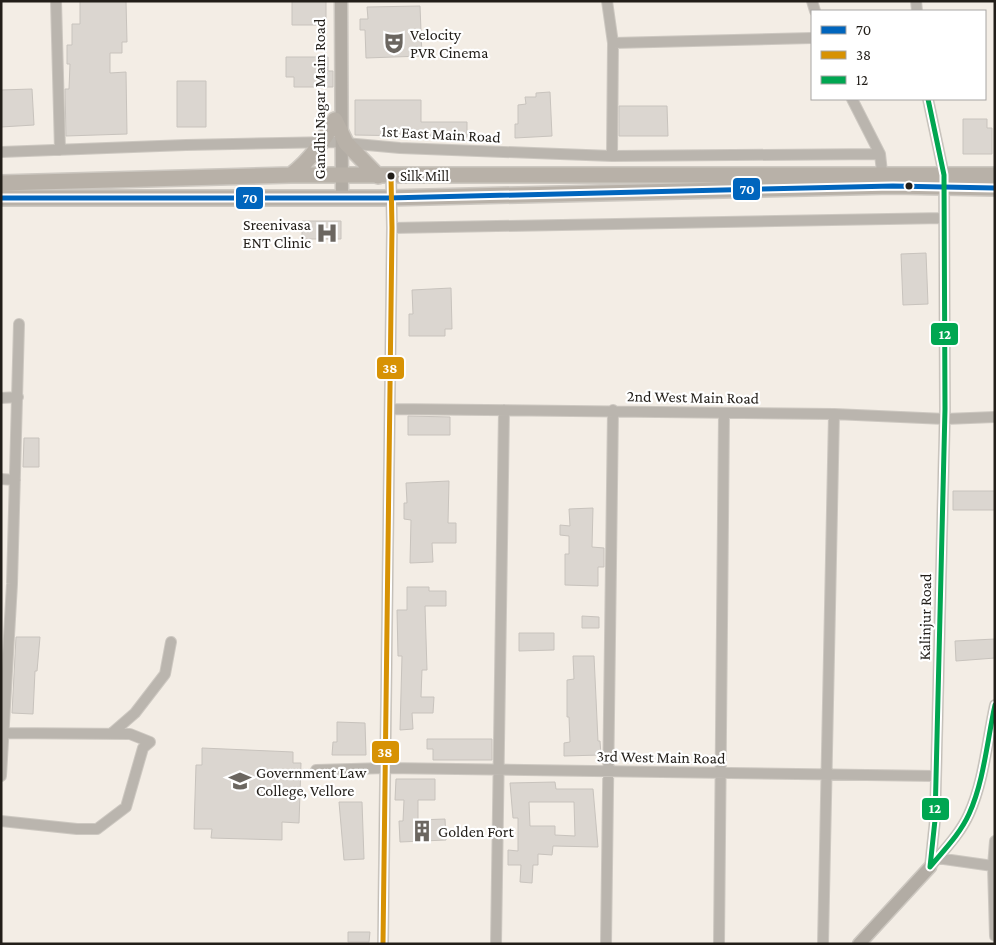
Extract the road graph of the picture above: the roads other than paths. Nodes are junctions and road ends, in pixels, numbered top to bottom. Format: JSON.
{"nodes":[{"id":1,"x":56,"y":1,"type":"edge"},
{"id":2,"x":336,"y":1,"type":"edge"},
{"id":3,"x":342,"y":1,"type":"edge"},
{"id":4,"x":607,"y":1,"type":"edge"},
{"id":5,"x":811,"y":38,"type":"edge"},
{"id":6,"x":613,"y":42,"type":"junction"},
{"id":7,"x":853,"y":100,"type":"edge"},
{"id":8,"x":928,"y":100,"type":"edge"},
{"id":9,"x":337,"y":137,"type":"junction"},
{"id":10,"x":60,"y":150,"type":"junction"},
{"id":11,"x":1,"y":152,"type":"edge"},
{"id":12,"x":880,"y":154,"type":"junction"},
{"id":13,"x":612,"y":156,"type":"junction"},
{"id":14,"x":291,"y":175,"type":"junction"},
{"id":15,"x":995,"y":175,"type":"edge"},
{"id":16,"x":338,"y":176,"type":"junction"},
{"id":17,"x":384,"y":176,"type":"junction"},
{"id":18,"x":883,"y":181,"type":"junction"},
{"id":19,"x":944,"y":181,"type":"junction"},
{"id":20,"x":1,"y":183,"type":"edge"},
{"id":21,"x":995,"y":188,"type":"edge"},
{"id":22,"x":338,"y":197,"type":"junction"},
{"id":23,"x":1,"y":198,"type":"edge"},
{"id":24,"x":392,"y":198,"type":"junction"},
{"id":25,"x":944,"y":218,"type":"junction"},
{"id":26,"x":392,"y":228,"type":"junction"},
{"id":27,"x":19,"y":324,"type":"dead end"},
{"id":28,"x":18,"y":397,"type":"junction"},
{"id":29,"x":1,"y":398,"type":"edge"},
{"id":30,"x":390,"y":409,"type":"junction"},
{"id":31,"x":504,"y":410,"type":"junction"},
{"id":32,"x":613,"y":410,"type":"junction"},
{"id":33,"x":724,"y":413,"type":"junction"},
{"id":34,"x":834,"y":414,"type":"junction"},
{"id":35,"x":995,"y":417,"type":"edge"},
{"id":36,"x":944,"y":419,"type":"junction"},
{"id":37,"x":1,"y":479,"type":"edge"},
{"id":38,"x":15,"y":480,"type":"junction"},
{"id":39,"x":171,"y":642,"type":"dead end"},
{"id":40,"x":995,"y":705,"type":"edge"},
{"id":41,"x":3,"y":733,"type":"junction"},
{"id":42,"x":112,"y":733,"type":"junction"},
{"id":43,"x":386,"y":768,"type":"junction"},
{"id":44,"x":316,"y":770,"type":"dead end"},
{"id":45,"x":499,"y":770,"type":"junction"},
{"id":46,"x":608,"y":771,"type":"junction"},
{"id":47,"x":720,"y":773,"type":"junction"},
{"id":48,"x":828,"y":775,"type":"junction"},
{"id":49,"x":1,"y":776,"type":"edge"},
{"id":50,"x":936,"y":776,"type":"junction"},
{"id":51,"x":1,"y":821,"type":"edge"},
{"id":52,"x":995,"y":841,"type":"edge"},
{"id":53,"x":933,"y":863,"type":"junction"},
{"id":54,"x":993,"y":866,"type":"junction"},
{"id":55,"x":995,"y":936,"type":"edge"},
{"id":56,"x":384,"y":944,"type":"edge"},
{"id":57,"x":496,"y":944,"type":"edge"},
{"id":58,"x":606,"y":944,"type":"edge"},
{"id":59,"x":720,"y":944,"type":"edge"},
{"id":60,"x":823,"y":944,"type":"edge"},
{"id":61,"x":859,"y":944,"type":"edge"}],
"edges":[{"from":1,"to":10,"type":"street"},
{"from":2,"to":9,"type":"main road","name":"Gandhi Nagar Main Road"},
{"from":3,"to":9,"type":"main road"},
{"from":4,"to":6,"type":"street"},
{"from":5,"to":6,"type":"street"},
{"from":6,"to":13,"type":"street"},
{"from":7,"to":12,"type":"street"},
{"from":8,"to":19,"type":"street","name":"Kalinjur Road"},
{"from":9,"to":10,"type":"street","name":"1st East Main Road"},
{"from":9,"to":13,"type":"street","name":"1st East Main Road"},
{"from":9,"to":14,"type":"highway"},
{"from":9,"to":16,"type":"main road","name":"Gandhi Nagar Main Road"},
{"from":9,"to":17,"type":"highway"},
{"from":10,"to":11,"type":"street","name":"1st East Main Road"},
{"from":12,"to":13,"type":"street","name":"1st East Main Road"},
{"from":12,"to":18,"type":"street"},
{"from":14,"to":16,"type":"highway"},
{"from":14,"to":20,"type":"highway"},
{"from":15,"to":19,"type":"highway"},
{"from":16,"to":17,"type":"highway"},
{"from":16,"to":22,"type":"main road","name":"Gandhi Nagar Main Road"},
{"from":17,"to":18,"type":"highway"},
{"from":17,"to":24,"type":"street"},
{"from":18,"to":19,"type":"highway"},
{"from":18,"to":24,"type":"highway"},
{"from":19,"to":21,"type":"highway"},
{"from":19,"to":25,"type":"street","name":"Kalinjur Road"},
{"from":22,"to":23,"type":"highway"},
{"from":22,"to":24,"type":"highway"},
{"from":24,"to":26,"type":"street"},
{"from":25,"to":26,"type":"street"},
{"from":25,"to":36,"type":"street","name":"Kalinjur Road"},
{"from":26,"to":30,"type":"street"},
{"from":27,"to":28,"type":"street"},
{"from":28,"to":29,"type":"street"},
{"from":28,"to":38,"type":"street"},
{"from":30,"to":31,"type":"street","name":"2nd West Main Road"},
{"from":30,"to":43,"type":"street"},
{"from":31,"to":32,"type":"street","name":"2nd West Main Road"},
{"from":31,"to":45,"type":"street"},
{"from":32,"to":33,"type":"street","name":"2nd West Main Road"},
{"from":32,"to":46,"type":"street"},
{"from":33,"to":34,"type":"street","name":"2nd West Main Road"},
{"from":33,"to":47,"type":"street"},
{"from":34,"to":36,"type":"street","name":"2nd West Main Road"},
{"from":34,"to":48,"type":"street"},
{"from":35,"to":36,"type":"street","name":"2nd West Main Road"},
{"from":36,"to":50,"type":"street","name":"Kalinjur Road"},
{"from":37,"to":38,"type":"street"},
{"from":38,"to":41,"type":"street"},
{"from":39,"to":42,"type":"street"},
{"from":40,"to":53,"type":"street"},
{"from":41,"to":42,"type":"street"},
{"from":41,"to":49,"type":"street"},
{"from":42,"to":51,"type":"street"},
{"from":43,"to":44,"type":"street","name":"3rd West Main Road"},
{"from":43,"to":45,"type":"street","name":"3rd West Main Road"},
{"from":43,"to":56,"type":"street"},
{"from":45,"to":46,"type":"street","name":"3rd West Main Road"},
{"from":45,"to":57,"type":"street"},
{"from":46,"to":47,"type":"street","name":"3rd West Main Road"},
{"from":46,"to":58,"type":"street"},
{"from":47,"to":48,"type":"street","name":"3rd West Main Road"},
{"from":47,"to":59,"type":"street"},
{"from":48,"to":50,"type":"street","name":"3rd West Main Road"},
{"from":48,"to":60,"type":"street"},
{"from":50,"to":53,"type":"street","name":"Kalinjur Road"},
{"from":52,"to":54,"type":"street"},
{"from":53,"to":54,"type":"street"},
{"from":53,"to":61,"type":"main road"},
{"from":54,"to":55,"type":"street"}]}
